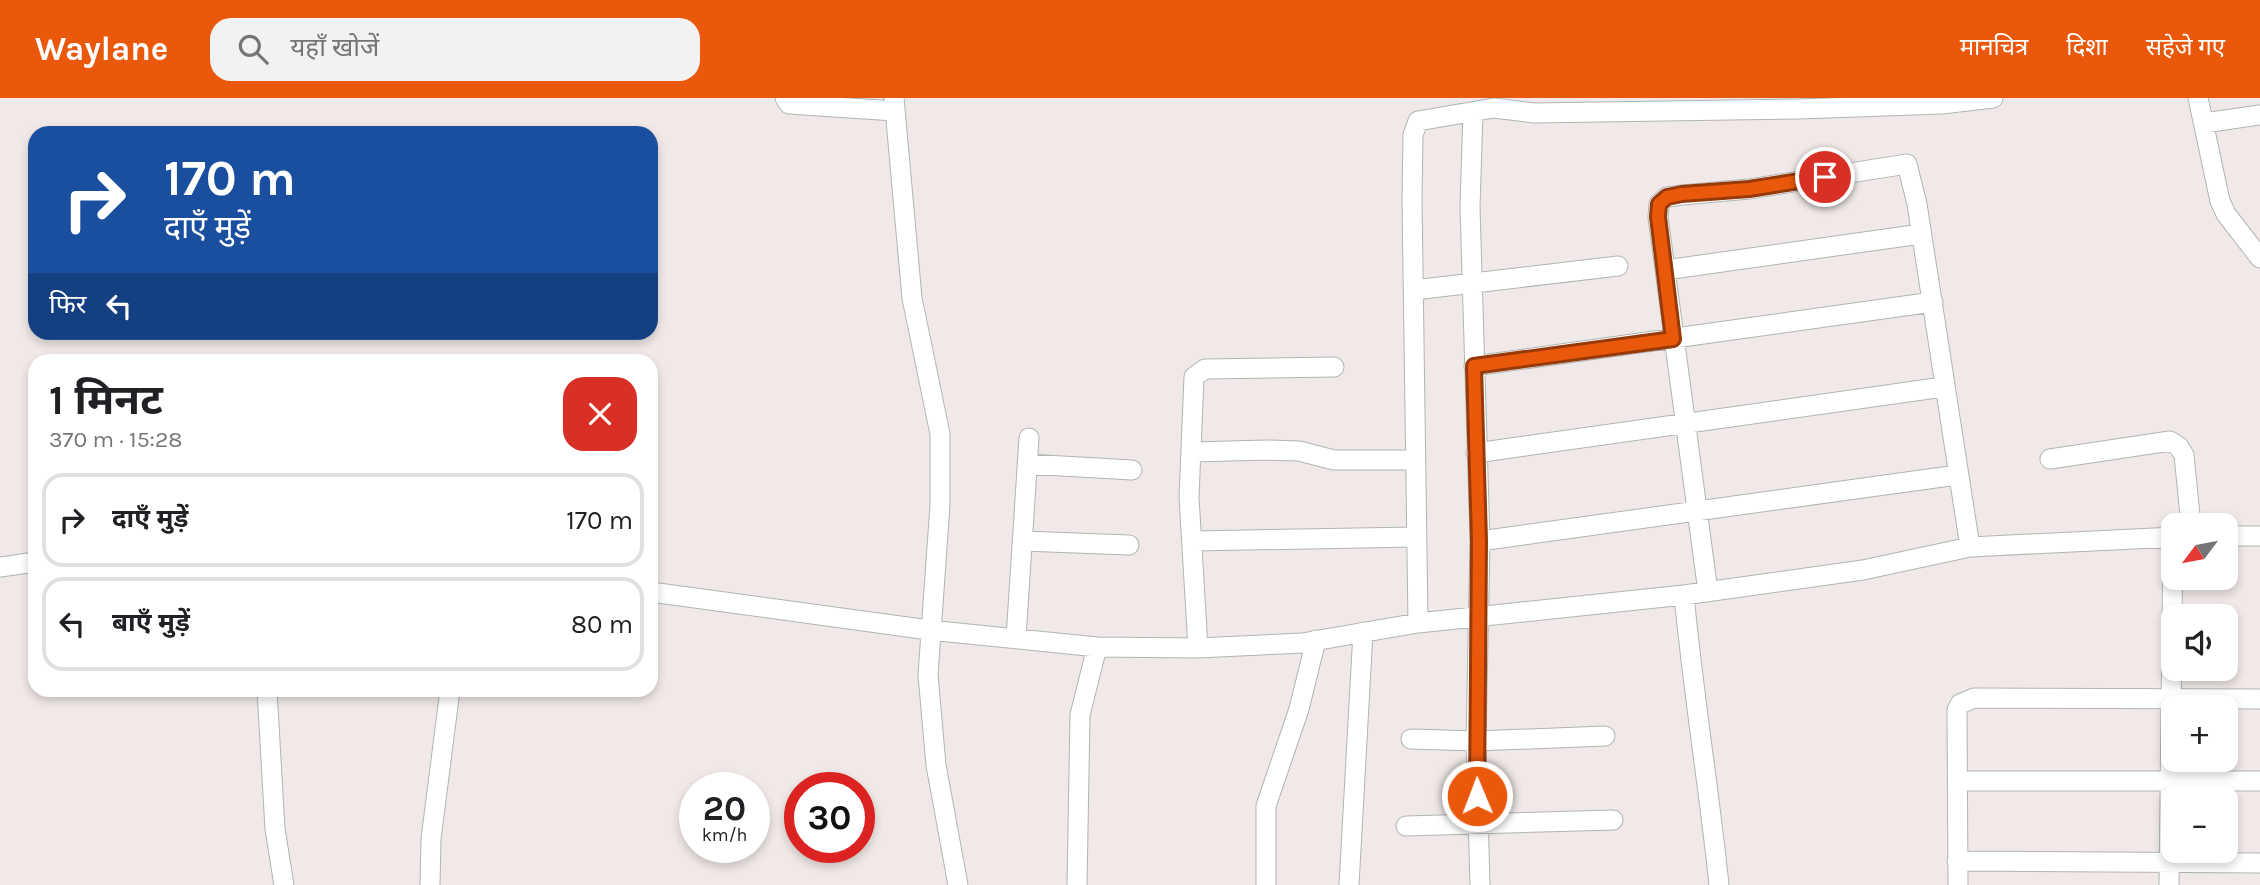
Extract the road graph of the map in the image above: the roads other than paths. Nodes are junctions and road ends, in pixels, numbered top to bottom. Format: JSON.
{"nodes":[{"id":1,"x":785,"y":98,"type":"edge"},
{"id":2,"x":1993,"y":98,"type":"edge"},
{"id":3,"x":2199,"y":98,"type":"edge"},
{"id":4,"x":1495,"y":103,"type":"edge"},
{"id":5,"x":1722,"y":103,"type":"edge"},
{"id":6,"x":895,"y":104,"type":"edge"},
{"id":7,"x":1473,"y":112,"type":"junction"},
{"id":8,"x":2260,"y":115,"type":"edge"},
{"id":9,"x":2204,"y":124,"type":"junction"},
{"id":10,"x":1921,"y":234,"type":"junction"},
{"id":11,"x":2260,"y":258,"type":"edge"},
{"id":12,"x":1618,"y":266,"type":"dead end"},
{"id":13,"x":1665,"y":270,"type":"junction"},
{"id":14,"x":1471,"y":284,"type":"junction"},
{"id":15,"x":1414,"y":290,"type":"junction"},
{"id":16,"x":1933,"y":302,"type":"junction"},
{"id":17,"x":1673,"y":339,"type":"junction"},
{"id":18,"x":1474,"y":366,"type":"junction"},
{"id":19,"x":1334,"y":367,"type":"dead end"},
{"id":20,"x":1943,"y":387,"type":"junction"},
{"id":21,"x":1684,"y":425,"type":"junction"},
{"id":22,"x":1029,"y":438,"type":"dead end"},
{"id":23,"x":1193,"y":452,"type":"junction"},
{"id":24,"x":1476,"y":453,"type":"junction"},
{"id":25,"x":2050,"y":459,"type":"dead end"},
{"id":26,"x":1414,"y":460,"type":"junction"},
{"id":27,"x":1027,"y":464,"type":"junction"},
{"id":28,"x":1132,"y":470,"type":"dead end"},
{"id":29,"x":1957,"y":475,"type":"junction"},
{"id":30,"x":1695,"y":511,"type":"junction"},
{"id":31,"x":2190,"y":513,"type":"edge"},
{"id":32,"x":2238,"y":536,"type":"edge"},
{"id":33,"x":2260,"y":536,"type":"edge"},
{"id":34,"x":1415,"y":537,"type":"junction"},
{"id":35,"x":2161,"y":538,"type":"edge"},
{"id":36,"x":1022,"y":541,"type":"junction"},
{"id":37,"x":1194,"y":541,"type":"junction"},
{"id":38,"x":1479,"y":541,"type":"junction"},
{"id":39,"x":1129,"y":545,"type":"dead end"},
{"id":40,"x":1970,"y":547,"type":"junction"},
{"id":41,"x":28,"y":563,"type":"edge"},
{"id":42,"x":0,"y":567,"type":"edge"},
{"id":43,"x":2173,"y":590,"type":"edge"},
{"id":44,"x":1708,"y":592,"type":"junction"},
{"id":45,"x":658,"y":593,"type":"edge"},
{"id":46,"x":1684,"y":595,"type":"junction"},
{"id":47,"x":1476,"y":617,"type":"junction"},
{"id":48,"x":1418,"y":623,"type":"junction"},
{"id":49,"x":929,"y":630,"type":"junction"},
{"id":50,"x":1363,"y":632,"type":"junction"},
{"id":51,"x":1016,"y":638,"type":"junction"},
{"id":52,"x":1316,"y":640,"type":"junction"},
{"id":53,"x":1097,"y":647,"type":"junction"},
{"id":54,"x":1198,"y":648,"type":"junction"},
{"id":55,"x":2173,"y":695,"type":"edge"},
{"id":56,"x":267,"y":697,"type":"edge"},
{"id":57,"x":449,"y":697,"type":"edge"},
{"id":58,"x":2161,"y":699,"type":"edge"},
{"id":59,"x":2238,"y":699,"type":"edge"},
{"id":60,"x":2260,"y":699,"type":"edge"},
{"id":61,"x":1605,"y":736,"type":"dead end"},
{"id":62,"x":1411,"y":739,"type":"dead end"},
{"id":63,"x":1476,"y":740,"type":"junction"},
{"id":64,"x":2171,"y":772,"type":"edge"},
{"id":65,"x":2171,"y":779,"type":"junction"},
{"id":66,"x":1959,"y":781,"type":"junction"},
{"id":67,"x":2260,"y":781,"type":"edge"},
{"id":68,"x":1613,"y":820,"type":"dead end"},
{"id":69,"x":1477,"y":824,"type":"junction"},
{"id":70,"x":1406,"y":826,"type":"dead end"},
{"id":71,"x":1958,"y":861,"type":"junction"},
{"id":72,"x":2260,"y":863,"type":"edge"},
{"id":73,"x":2169,"y":864,"type":"junction"},
{"id":74,"x":284,"y":885,"type":"edge"},
{"id":75,"x":430,"y":885,"type":"edge"},
{"id":76,"x":958,"y":885,"type":"edge"},
{"id":77,"x":1077,"y":885,"type":"edge"},
{"id":78,"x":1266,"y":885,"type":"edge"},
{"id":79,"x":1349,"y":885,"type":"edge"},
{"id":80,"x":1480,"y":885,"type":"edge"},
{"id":81,"x":1718,"y":885,"type":"edge"},
{"id":82,"x":1958,"y":885,"type":"edge"},
{"id":83,"x":2169,"y":885,"type":"edge"}],
"edges":[{"from":1,"to":6,"type":"street"},
{"from":2,"to":5,"type":"street"},
{"from":3,"to":9,"type":"street"},
{"from":4,"to":5,"type":"street"},
{"from":4,"to":7,"type":"street"},
{"from":6,"to":49,"type":"street"},
{"from":7,"to":14,"type":"street"},
{"from":7,"to":15,"type":"street"},
{"from":8,"to":9,"type":"street"},
{"from":9,"to":11,"type":"street"},
{"from":10,"to":13,"type":"street"},
{"from":10,"to":13,"type":"street"},
{"from":10,"to":16,"type":"street"},
{"from":12,"to":14,"type":"street"},
{"from":13,"to":17,"type":"street"},
{"from":14,"to":15,"type":"street"},
{"from":14,"to":18,"type":"street"},
{"from":15,"to":26,"type":"street"},
{"from":16,"to":17,"type":"street"},
{"from":16,"to":20,"type":"street"},
{"from":17,"to":18,"type":"street"},
{"from":17,"to":21,"type":"street"},
{"from":18,"to":24,"type":"street"},
{"from":19,"to":23,"type":"street"},
{"from":20,"to":21,"type":"street"},
{"from":20,"to":29,"type":"street"},
{"from":21,"to":24,"type":"street"},
{"from":21,"to":30,"type":"street"},
{"from":22,"to":27,"type":"street"},
{"from":23,"to":26,"type":"street"},
{"from":23,"to":37,"type":"street"},
{"from":24,"to":38,"type":"street"},
{"from":25,"to":31,"type":"street"},
{"from":26,"to":34,"type":"street"},
{"from":27,"to":28,"type":"street"},
{"from":27,"to":36,"type":"street"},
{"from":29,"to":30,"type":"street"},
{"from":29,"to":40,"type":"street"},
{"from":30,"to":38,"type":"street"},
{"from":30,"to":44,"type":"street"},
{"from":32,"to":33,"type":"street"},
{"from":34,"to":37,"type":"street"},
{"from":34,"to":48,"type":"street"},
{"from":35,"to":40,"type":"street"},
{"from":36,"to":39,"type":"street"},
{"from":36,"to":51,"type":"street"},
{"from":37,"to":54,"type":"street"},
{"from":38,"to":47,"type":"street"},
{"from":40,"to":44,"type":"street"},
{"from":41,"to":42,"type":"street"},
{"from":43,"to":55,"type":"street"},
{"from":44,"to":46,"type":"street"},
{"from":45,"to":49,"type":"street"},
{"from":46,"to":47,"type":"street"},
{"from":46,"to":81,"type":"street"},
{"from":47,"to":48,"type":"street"},
{"from":47,"to":63,"type":"street"},
{"from":48,"to":50,"type":"street"},
{"from":49,"to":51,"type":"street"},
{"from":49,"to":76,"type":"street"},
{"from":50,"to":52,"type":"street"},
{"from":50,"to":79,"type":"street"},
{"from":51,"to":53,"type":"street"},
{"from":52,"to":54,"type":"street"},
{"from":52,"to":78,"type":"street"},
{"from":53,"to":54,"type":"street"},
{"from":53,"to":77,"type":"street"},
{"from":56,"to":74,"type":"street"},
{"from":57,"to":75,"type":"street"},
{"from":58,"to":66,"type":"street"},
{"from":59,"to":60,"type":"street"},
{"from":61,"to":63,"type":"street"},
{"from":62,"to":63,"type":"street"},
{"from":63,"to":69,"type":"street"},
{"from":64,"to":65,"type":"street"},
{"from":65,"to":66,"type":"street"},
{"from":65,"to":67,"type":"street"},
{"from":65,"to":73,"type":"street"},
{"from":66,"to":71,"type":"street"},
{"from":68,"to":69,"type":"street"},
{"from":69,"to":70,"type":"street"},
{"from":69,"to":80,"type":"street"},
{"from":71,"to":73,"type":"street"},
{"from":71,"to":82,"type":"street"},
{"from":72,"to":73,"type":"street"},
{"from":73,"to":83,"type":"street"}]}
